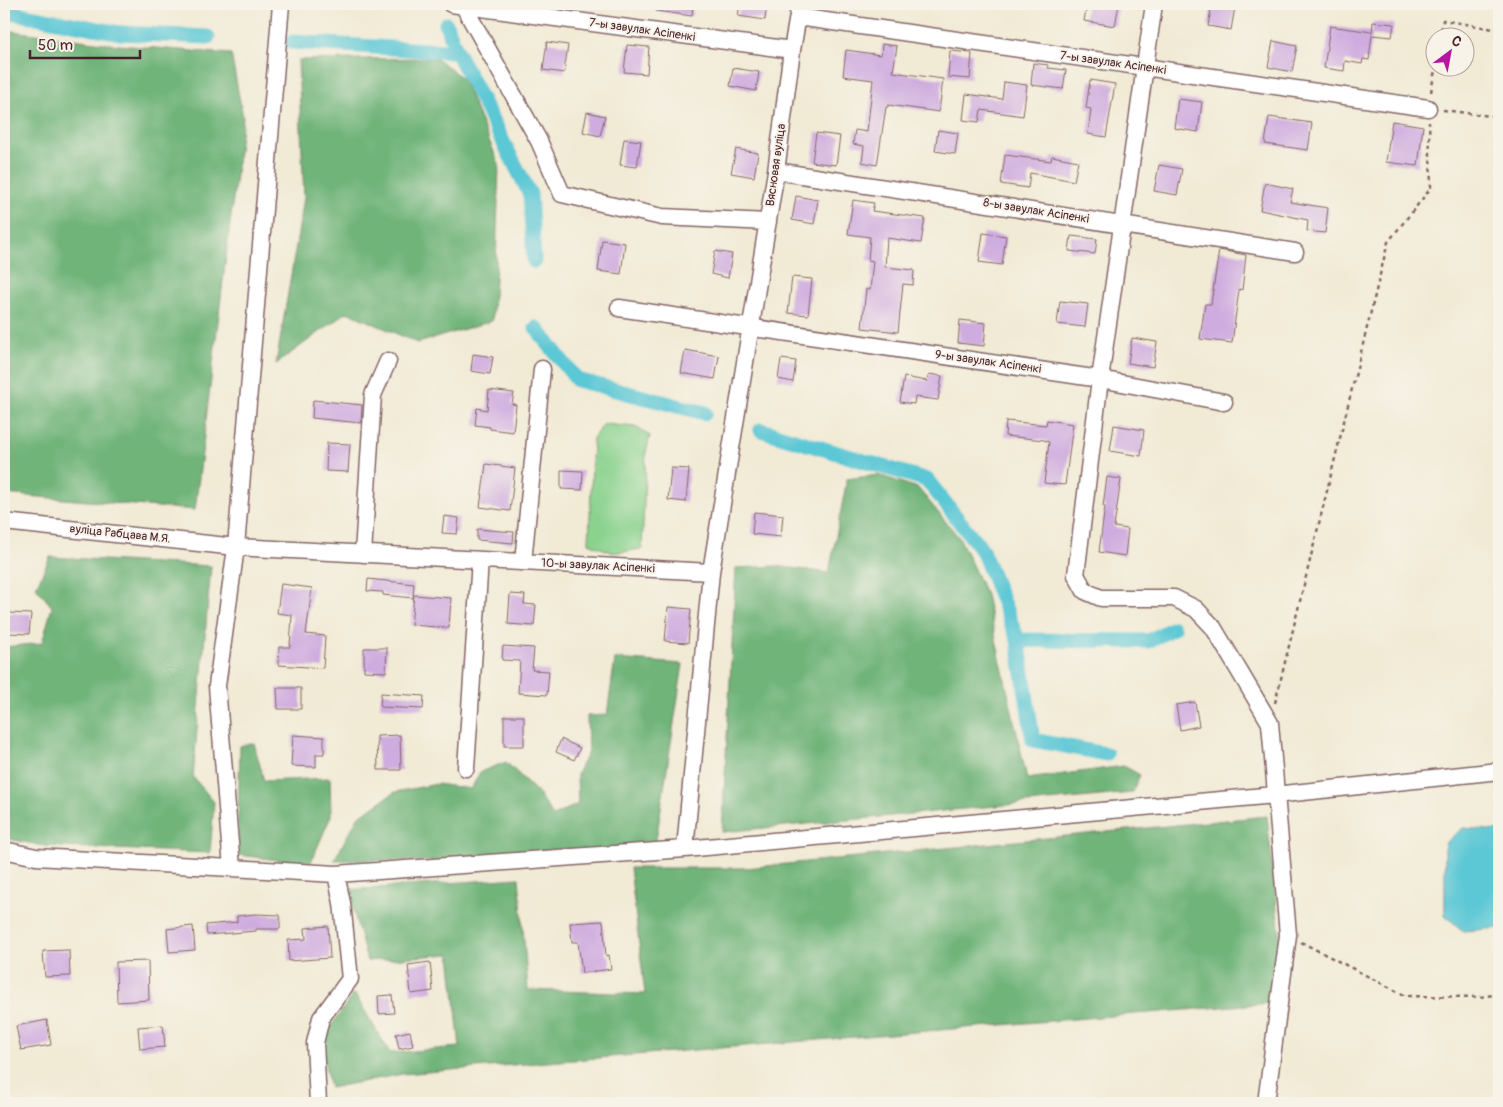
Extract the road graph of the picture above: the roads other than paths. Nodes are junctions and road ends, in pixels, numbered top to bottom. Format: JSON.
{"nodes":[{"id":1,"x":281,"y":4,"type":"edge"},
{"id":2,"x":457,"y":4,"type":"edge"},
{"id":3,"x":1154,"y":4,"type":"edge"},
{"id":4,"x":799,"y":10,"type":"edge"},
{"id":5,"x":792,"y":50,"type":"junction"},
{"id":6,"x":1145,"y":67,"type":"junction"},
{"id":7,"x":1428,"y":108,"type":"road end"},
{"id":8,"x":776,"y":171,"type":"junction"},
{"id":9,"x":768,"y":222,"type":"junction"},
{"id":10,"x":1122,"y":225,"type":"junction"},
{"id":11,"x":1295,"y":252,"type":"dead end"},
{"id":12,"x":619,"y":308,"type":"dead end"},
{"id":13,"x":751,"y":327,"type":"junction"},
{"id":14,"x":388,"y":360,"type":"dead end"},
{"id":15,"x":542,"y":369,"type":"dead end"},
{"id":16,"x":1100,"y":379,"type":"junction"},
{"id":17,"x":1224,"y":402,"type":"dead end"},
{"id":18,"x":4,"y":522,"type":"edge"},
{"id":19,"x":236,"y":547,"type":"junction"},
{"id":20,"x":363,"y":554,"type":"junction"},
{"id":21,"x":480,"y":560,"type":"junction"},
{"id":22,"x":523,"y":562,"type":"junction"},
{"id":23,"x":711,"y":572,"type":"junction"},
{"id":24,"x":466,"y":768,"type":"dead end"},
{"id":25,"x":1499,"y":771,"type":"edge"},
{"id":26,"x":1275,"y":795,"type":"junction"},
{"id":27,"x":4,"y":850,"type":"edge"},
{"id":28,"x":685,"y":850,"type":"junction"},
{"id":29,"x":232,"y":868,"type":"junction"},
{"id":30,"x":336,"y":874,"type":"junction"},
{"id":31,"x":318,"y":1103,"type":"edge"},
{"id":32,"x":1266,"y":1103,"type":"edge"}],
"edges":[{"from":1,"to":19,"type":"street"},
{"from":2,"to":5,"type":"street","name":"7-ы завулак Асіпенкі"},
{"from":2,"to":9,"type":"street"},
{"from":3,"to":6,"type":"street"},
{"from":4,"to":5,"type":"street","name":"Вясновая вуліца"},
{"from":4,"to":6,"type":"street","name":"7-ы завулак Асіпенкі"},
{"from":5,"to":8,"type":"street","name":"Вясновая вуліца"},
{"from":6,"to":7,"type":"street","name":"7-ы завулак Асіпенкі"},
{"from":6,"to":10,"type":"street"},
{"from":8,"to":9,"type":"street","name":"Вясновая вуліца"},
{"from":8,"to":10,"type":"street","name":"8-ы завулак Асіпенкі"},
{"from":9,"to":13,"type":"street","name":"Вясновая вуліца"},
{"from":10,"to":11,"type":"street","name":"8-ы завулак Асіпенкі"},
{"from":10,"to":16,"type":"street"},
{"from":12,"to":13,"type":"street","name":"9-ы завулак Асіпенкі"},
{"from":13,"to":16,"type":"street","name":"9-ы завулак Асіпенкі"},
{"from":13,"to":23,"type":"street"},
{"from":14,"to":20,"type":"street"},
{"from":15,"to":22,"type":"street"},
{"from":16,"to":17,"type":"street","name":"9-ы завулак Асіпенкі"},
{"from":16,"to":26,"type":"street"},
{"from":18,"to":19,"type":"street","name":"вуліца Рабцава М.Я."},
{"from":19,"to":20,"type":"street","name":"10-ы завулак Асіпенкі"},
{"from":19,"to":29,"type":"street"},
{"from":20,"to":21,"type":"street","name":"10-ы завулак Асіпенкі"},
{"from":21,"to":22,"type":"street","name":"10-ы завулак Асіпенкі"},
{"from":21,"to":24,"type":"street"},
{"from":22,"to":23,"type":"street","name":"10-ы завулак Асіпенкі"},
{"from":23,"to":28,"type":"street"},
{"from":25,"to":26,"type":"street"},
{"from":26,"to":28,"type":"street"},
{"from":26,"to":32,"type":"street"},
{"from":27,"to":29,"type":"street"},
{"from":28,"to":30,"type":"street"},
{"from":29,"to":30,"type":"street"},
{"from":30,"to":31,"type":"street"}]}
